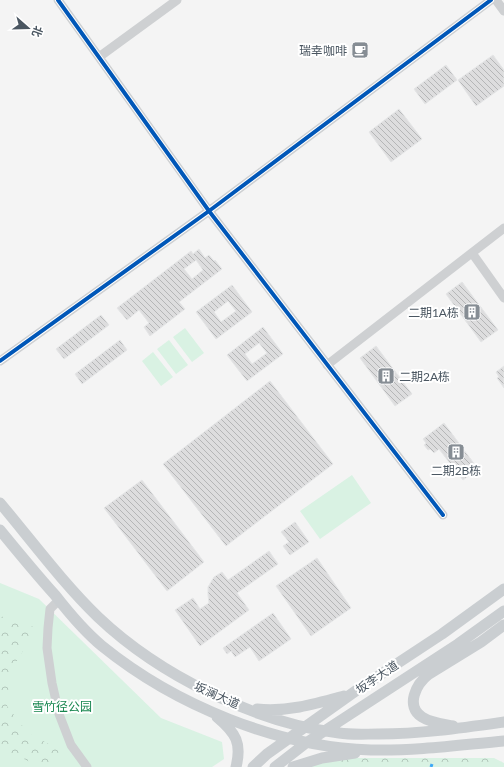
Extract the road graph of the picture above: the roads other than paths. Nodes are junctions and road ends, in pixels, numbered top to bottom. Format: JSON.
{"nodes":[{"id":1,"x":58,"y":0,"type":"edge"},
{"id":2,"x":177,"y":0,"type":"edge"},
{"id":3,"x":491,"y":0,"type":"edge"},
{"id":4,"x":496,"y":0,"type":"edge"},
{"id":5,"x":504,"y":11,"type":"edge"},
{"id":6,"x":99,"y":57,"type":"junction"},
{"id":7,"x":209,"y":211,"type":"junction"},
{"id":8,"x":504,"y":228,"type":"edge"},
{"id":9,"x":472,"y":253,"type":"junction"},
{"id":10,"x":504,"y":298,"type":"edge"},
{"id":11,"x":0,"y":362,"type":"edge"},
{"id":12,"x":327,"y":365,"type":"junction"},
{"id":13,"x":0,"y":503,"type":"edge"},
{"id":14,"x":442,"y":515,"type":"dead end"},
{"id":15,"x":0,"y":530,"type":"edge"},
{"id":16,"x":504,"y":589,"type":"edge"},
{"id":17,"x":59,"y":600,"type":"junction"},
{"id":18,"x":504,"y":611,"type":"edge"},
{"id":19,"x":504,"y":625,"type":"edge"},
{"id":20,"x":357,"y":690,"type":"junction"},
{"id":21,"x":241,"y":706,"type":"junction"},
{"id":22,"x":207,"y":710,"type":"junction"},
{"id":23,"x":504,"y":722,"type":"edge"},
{"id":24,"x":305,"y":727,"type":"junction"},
{"id":25,"x":467,"y":727,"type":"junction"},
{"id":26,"x":324,"y":731,"type":"junction"},
{"id":27,"x":290,"y":738,"type":"junction"},
{"id":28,"x":504,"y":741,"type":"edge"},
{"id":29,"x":306,"y":743,"type":"junction"},
{"id":30,"x":388,"y":750,"type":"junction"},
{"id":31,"x":87,"y":767,"type":"edge"},
{"id":32,"x":236,"y":767,"type":"edge"},
{"id":33,"x":253,"y":767,"type":"edge"},
{"id":34,"x":276,"y":767,"type":"edge"},
{"id":35,"x":293,"y":767,"type":"edge"}],
"edges":[{"from":1,"to":6,"type":"street"},
{"from":2,"to":6,"type":"street"},
{"from":3,"to":7,"type":"street"},
{"from":4,"to":5,"type":"street"},
{"from":6,"to":7,"type":"street"},
{"from":7,"to":11,"type":"street"},
{"from":7,"to":12,"type":"street"},
{"from":8,"to":9,"type":"street"},
{"from":9,"to":10,"type":"street"},
{"from":9,"to":12,"type":"street"},
{"from":12,"to":14,"type":"street"},
{"from":13,"to":21,"type":"main road","name":"坂澜大道"},
{"from":15,"to":17,"type":"main road","name":"坂澜大道"},
{"from":16,"to":20,"type":"main road","name":"坂李大道"},
{"from":17,"to":22,"type":"main road","name":"坂澜大道"},
{"from":17,"to":31,"type":"street"},
{"from":18,"to":26,"type":"main road","name":"坂李大道"},
{"from":19,"to":25,"type":"main road"},
{"from":20,"to":21,"type":"main road"},
{"from":20,"to":24,"type":"main road","name":"坂李大道"},
{"from":21,"to":24,"type":"main road","name":"坂澜大道"},
{"from":22,"to":27,"type":"main road","name":"坂澜大道"},
{"from":22,"to":32,"type":"main road"},
{"from":23,"to":25,"type":"main road","name":"坂澜大道"},
{"from":24,"to":26,"type":"main road","name":"坂澜大道"},
{"from":24,"to":27,"type":"main road","name":"坂李大道"},
{"from":25,"to":26,"type":"main road","name":"坂澜大道"},
{"from":26,"to":29,"type":"main road","name":"坂李大道"},
{"from":27,"to":29,"type":"main road","name":"坂澜大道"},
{"from":27,"to":33,"type":"main road","name":"坂李大道"},
{"from":28,"to":30,"type":"main road","name":"坂澜大道"},
{"from":29,"to":30,"type":"main road","name":"坂澜大道"},
{"from":29,"to":34,"type":"main road","name":"坂李大道"},
{"from":30,"to":35,"type":"main road"}]}
